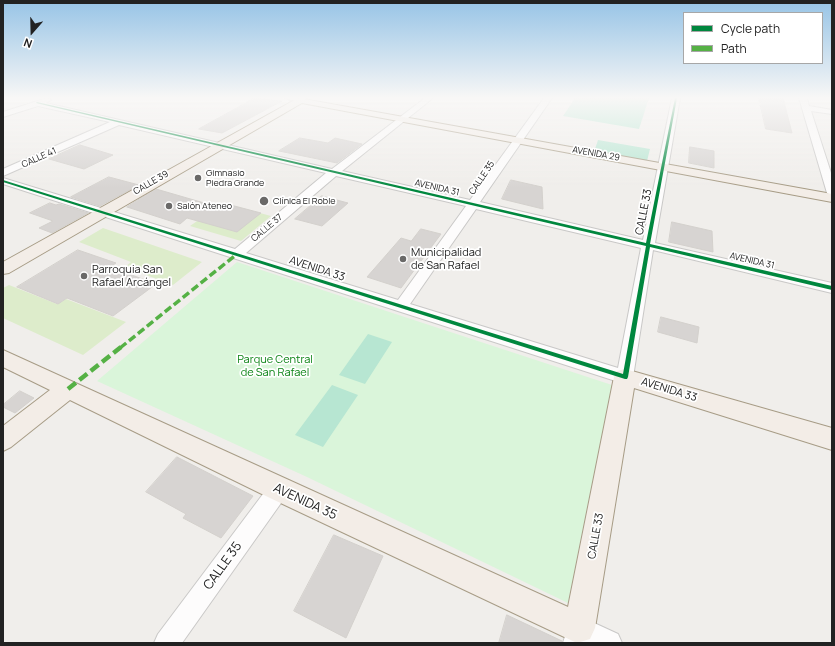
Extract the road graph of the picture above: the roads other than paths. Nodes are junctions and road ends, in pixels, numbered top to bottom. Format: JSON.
{"nodes":[{"id":1,"x":104,"y":128,"type":"edge"},
{"id":2,"x":143,"y":128,"type":"edge"},
{"id":3,"x":249,"y":128,"type":"edge"},
{"id":4,"x":388,"y":128,"type":"edge"},
{"id":5,"x":455,"y":128,"type":"edge"},
{"id":6,"x":526,"y":128,"type":"edge"},
{"id":7,"x":670,"y":128,"type":"edge"},
{"id":8,"x":813,"y":128,"type":"edge"},
{"id":9,"x":518,"y":140,"type":"junction"},
{"id":10,"x":217,"y":146,"type":"junction"},
{"id":11,"x":663,"y":166,"type":"junction"},
{"id":12,"x":334,"y":172,"type":"junction"},
{"id":13,"x":3,"y":173,"type":"edge"},
{"id":14,"x":3,"y":181,"type":"edge"},
{"id":15,"x":832,"y":193,"type":"edge"},
{"id":16,"x":832,"y":198,"type":"edge"},
{"id":17,"x":474,"y":204,"type":"junction"},
{"id":18,"x":101,"y":212,"type":"junction"},
{"id":19,"x":648,"y":245,"type":"junction"},
{"id":20,"x":237,"y":254,"type":"junction"},
{"id":21,"x":3,"y":268,"type":"edge"},
{"id":22,"x":832,"y":288,"type":"edge"},
{"id":23,"x":401,"y":306,"type":"junction"},
{"id":24,"x":3,"y":358,"type":"edge"},
{"id":25,"x":625,"y":377,"type":"junction"},
{"id":26,"x":68,"y":389,"type":"junction"},
{"id":27,"x":832,"y":439,"type":"edge"},
{"id":28,"x":3,"y":440,"type":"edge"},
{"id":29,"x":279,"y":489,"type":"junction"},
{"id":30,"x":577,"y":636,"type":"edge"},
{"id":31,"x":167,"y":643,"type":"edge"},
{"id":32,"x":609,"y":643,"type":"edge"}],
"edges":[{"from":1,"to":13,"type":"street","name":"CALLE 41"},
{"from":2,"to":10,"type":"street","name":"AVENIDA 31"},
{"from":3,"to":10,"type":"main road","name":"CALLE 39"},
{"from":4,"to":12,"type":"street","name":"CALLE 37"},
{"from":5,"to":9,"type":"main road","name":"AVENIDA 29"},
{"from":6,"to":9,"type":"street","name":"CALLE 35"},
{"from":7,"to":11,"type":"street","name":"CALLE 33"},
{"from":8,"to":15,"type":"street"},
{"from":9,"to":11,"type":"main road","name":"AVENIDA 29"},
{"from":9,"to":17,"type":"street","name":"CALLE 35"},
{"from":10,"to":12,"type":"street","name":"AVENIDA 31"},
{"from":10,"to":18,"type":"main road","name":"CALLE 39"},
{"from":11,"to":16,"type":"main road","name":"AVENIDA 29"},
{"from":11,"to":19,"type":"street","name":"CALLE 33"},
{"from":12,"to":17,"type":"street","name":"AVENIDA 31"},
{"from":12,"to":20,"type":"street","name":"CALLE 37"},
{"from":14,"to":18,"type":"street","name":"AVENIDA 33"},
{"from":17,"to":19,"type":"street","name":"AVENIDA 31"},
{"from":17,"to":23,"type":"street","name":"CALLE 35"},
{"from":18,"to":20,"type":"street","name":"AVENIDA 33"},
{"from":18,"to":21,"type":"main road","name":"CALLE 39"},
{"from":19,"to":22,"type":"street","name":"AVENIDA 31"},
{"from":19,"to":25,"type":"street","name":"CALLE 33"},
{"from":20,"to":23,"type":"street","name":"AVENIDA 33"},
{"from":23,"to":25,"type":"street","name":"AVENIDA 33"},
{"from":24,"to":26,"type":"main road","name":"AVENIDA 35"},
{"from":25,"to":27,"type":"main road","name":"AVENIDA 33"},
{"from":25,"to":30,"type":"main road","name":"CALLE 33"},
{"from":26,"to":28,"type":"main road"},
{"from":26,"to":29,"type":"main road","name":"AVENIDA 35"},
{"from":29,"to":30,"type":"main road","name":"AVENIDA 35"},
{"from":29,"to":31,"type":"street","name":"CALLE 35"},
{"from":30,"to":32,"type":"street","name":"AVENIDA 35"}]}
